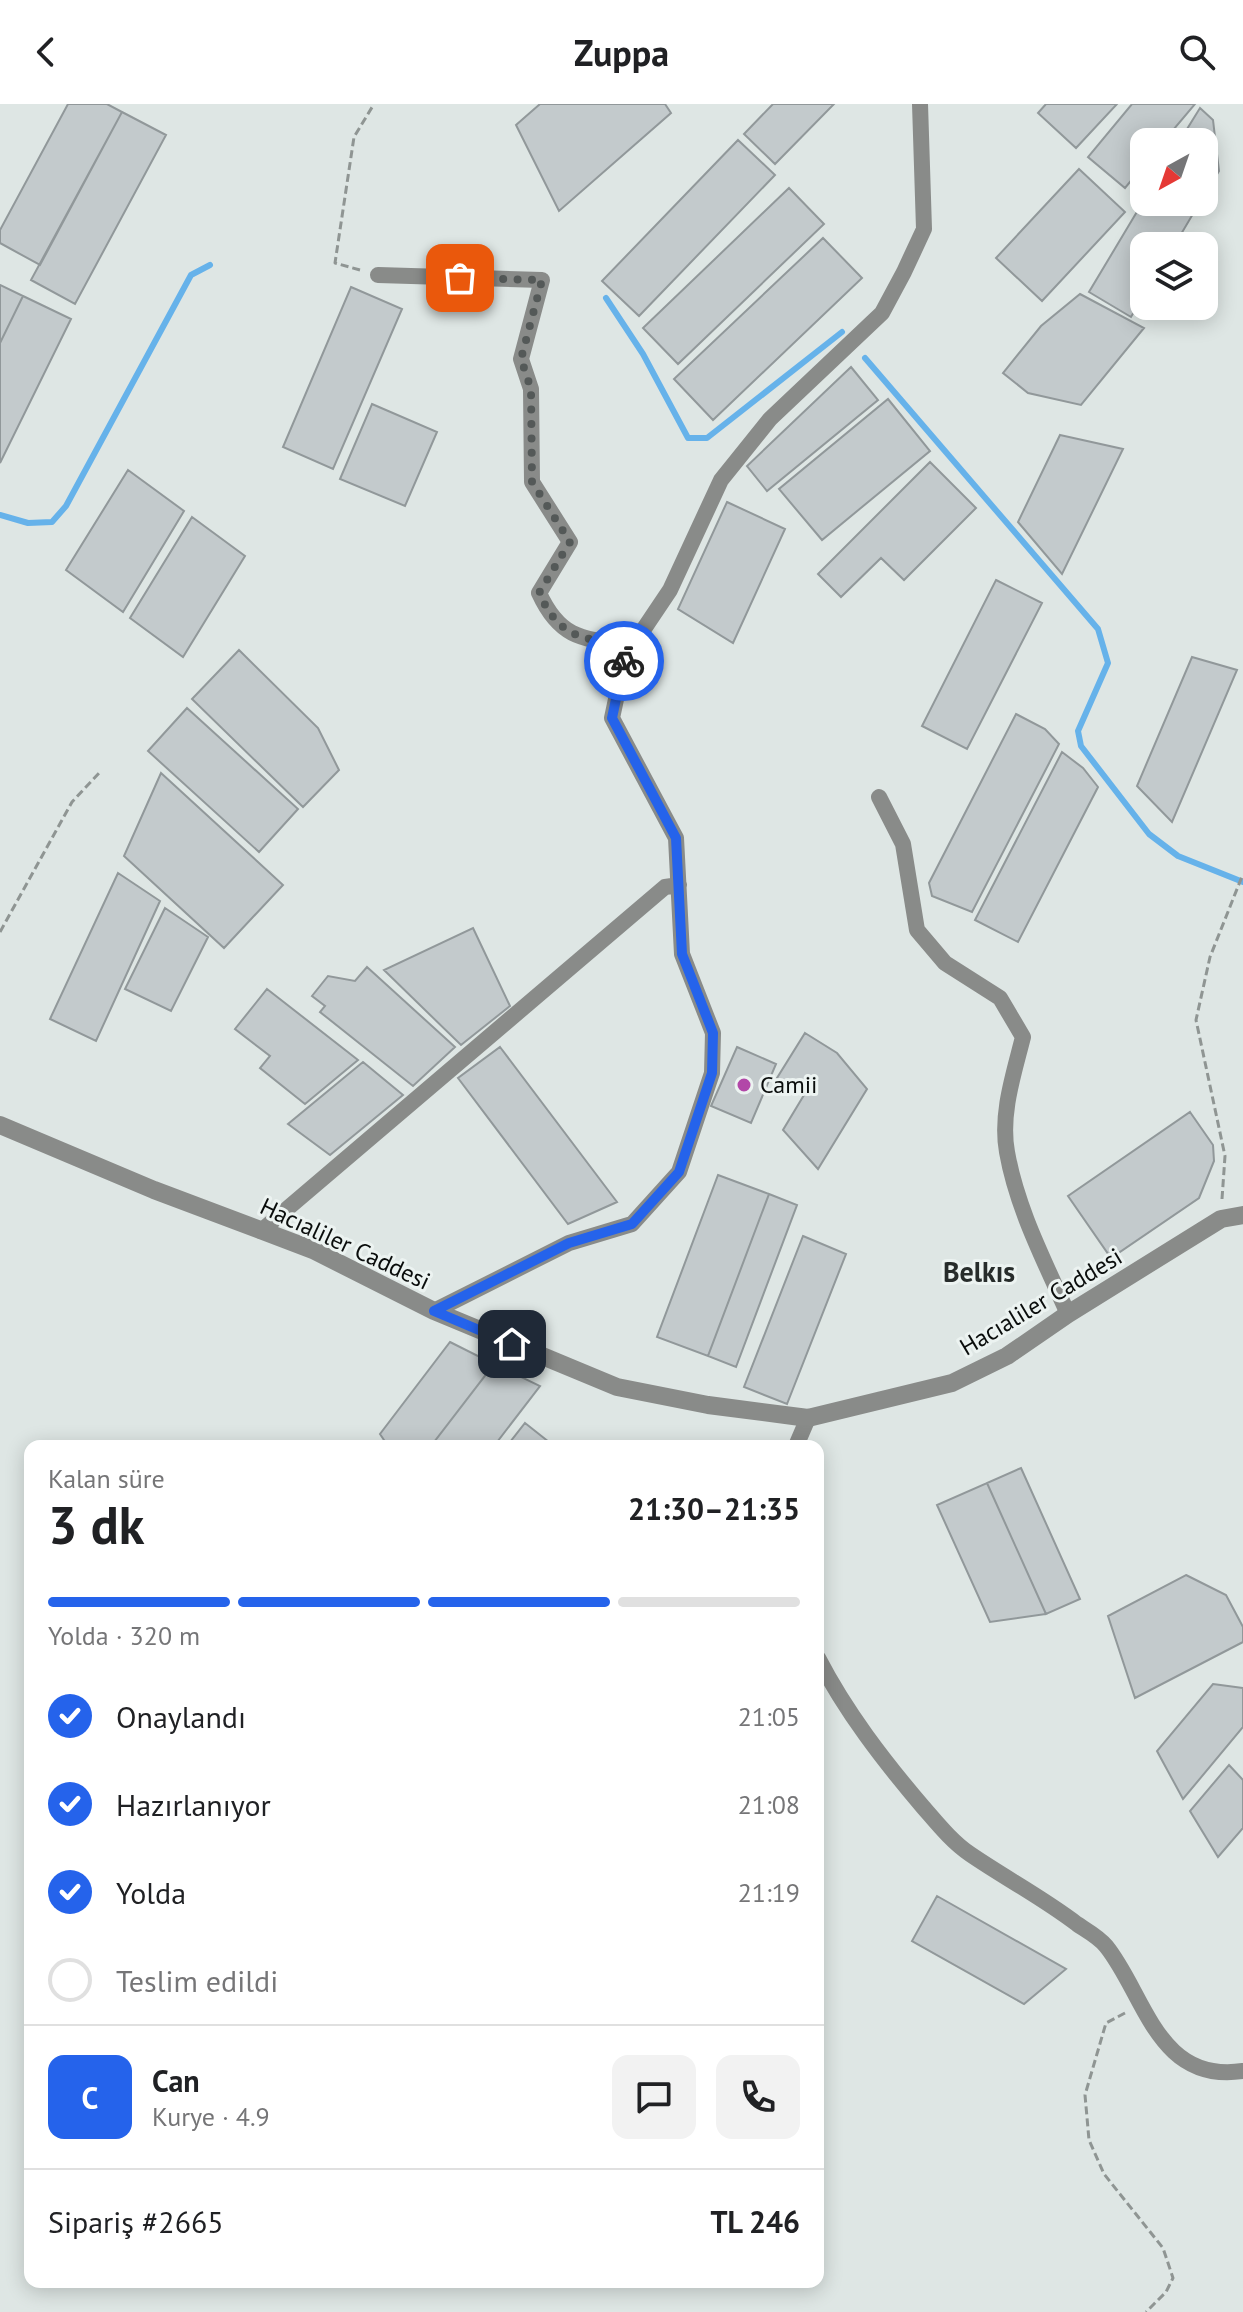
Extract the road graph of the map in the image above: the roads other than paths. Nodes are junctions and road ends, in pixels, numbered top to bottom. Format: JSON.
{"nodes":[{"id":1,"x":920,"y":104,"type":"edge"},
{"id":2,"x":378,"y":275,"type":"road end"},
{"id":3,"x":633,"y":645,"type":"junction"},
{"id":4,"x":879,"y":797,"type":"dead end"},
{"id":5,"x":679,"y":885,"type":"junction"},
{"id":6,"x":0,"y":1125,"type":"edge"},
{"id":7,"x":1243,"y":1215,"type":"edge"},
{"id":8,"x":261,"y":1231,"type":"junction"},
{"id":9,"x":434,"y":1311,"type":"junction"},
{"id":10,"x":1068,"y":1314,"type":"junction"},
{"id":11,"x":808,"y":1418,"type":"junction"},
{"id":12,"x":799,"y":1440,"type":"edge"},
{"id":13,"x":824,"y":1670,"type":"edge"},
{"id":14,"x":1243,"y":2071,"type":"edge"}],
"edges":[{"from":1,"to":3,"type":"street"},
{"from":2,"to":3,"type":"street"},
{"from":3,"to":5,"type":"street"},
{"from":4,"to":10,"type":"street"},
{"from":5,"to":8,"type":"street"},
{"from":5,"to":9,"type":"street"},
{"from":6,"to":8,"type":"street","name":"Hacıaliler Caddesi"},
{"from":7,"to":10,"type":"street","name":"Hacıaliler Caddesi"},
{"from":8,"to":9,"type":"street","name":"Hacıaliler Caddesi"},
{"from":9,"to":11,"type":"street","name":"Hacıaliler Caddesi"},
{"from":10,"to":11,"type":"street","name":"Hacıaliler Caddesi"},
{"from":11,"to":12,"type":"street"},
{"from":13,"to":14,"type":"street"}]}
